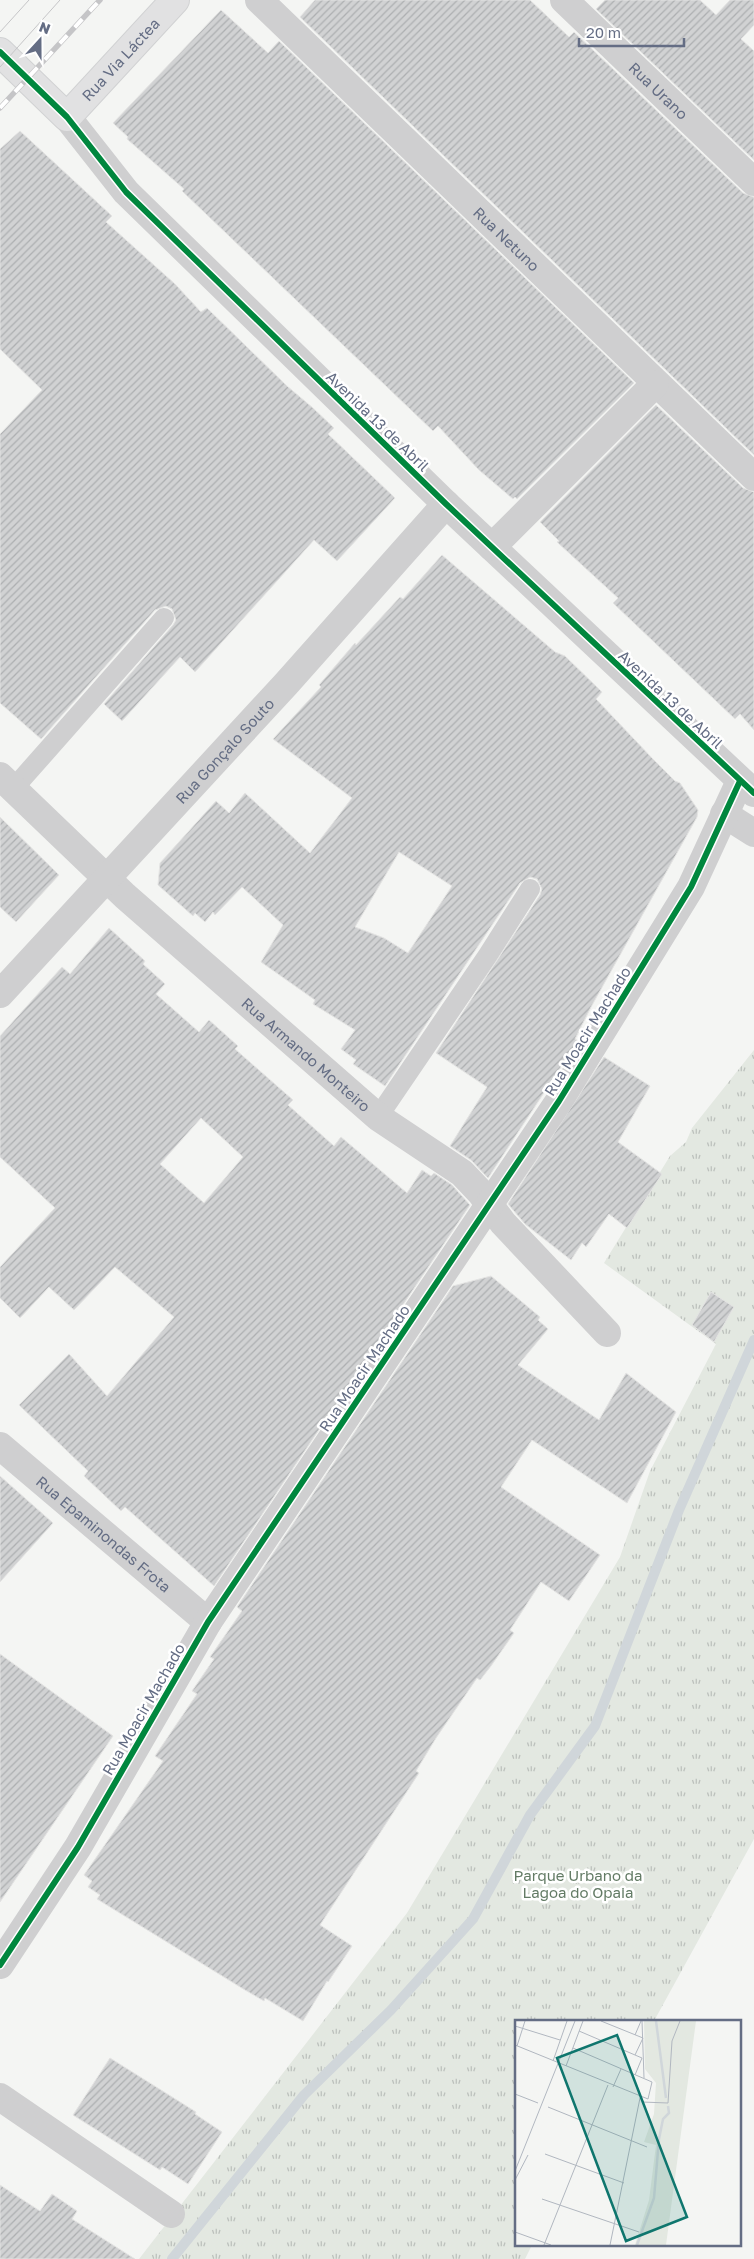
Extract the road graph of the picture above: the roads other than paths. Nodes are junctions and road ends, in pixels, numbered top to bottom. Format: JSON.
{"nodes":[{"id":1,"x":175,"y":0,"type":"edge"},
{"id":2,"x":259,"y":0,"type":"edge"},
{"id":3,"x":564,"y":0,"type":"edge"},
{"id":4,"x":0,"y":52,"type":"edge"},
{"id":5,"x":67,"y":117,"type":"junction"},
{"id":6,"x":754,"y":182,"type":"edge"},
{"id":7,"x":655,"y":384,"type":"junction"},
{"id":8,"x":754,"y":477,"type":"edge"},
{"id":9,"x":446,"y":504,"type":"junction"},
{"id":10,"x":492,"y":547,"type":"junction"},
{"id":11,"x":164,"y":618,"type":"dead end"},
{"id":12,"x":6,"y":782,"type":"edge"},
{"id":13,"x":747,"y":787,"type":"edge"},
{"id":14,"x":724,"y":814,"type":"junction"},
{"id":15,"x":754,"y":833,"type":"edge"},
{"id":16,"x":106,"y":878,"type":"junction"},
{"id":17,"x":530,"y":889,"type":"dead end"},
{"id":18,"x":0,"y":994,"type":"edge"},
{"id":19,"x":378,"y":1117,"type":"junction"},
{"id":20,"x":490,"y":1205,"type":"junction"},
{"id":21,"x":607,"y":1333,"type":"dead end"},
{"id":22,"x":0,"y":1446,"type":"edge"},
{"id":23,"x":208,"y":1622,"type":"junction"},
{"id":24,"x":0,"y":1965,"type":"edge"},
{"id":25,"x":0,"y":2097,"type":"edge"},
{"id":26,"x":171,"y":2214,"type":"dead end"}],
"edges":[{"from":1,"to":5,"type":"street","name":"Rua Via Láctea"},
{"from":2,"to":7,"type":"street","name":"Rua Netuno"},
{"from":3,"to":6,"type":"street","name":"Rua Urano"},
{"from":4,"to":5,"type":"street","name":"Avenida 13 de Abril"},
{"from":5,"to":9,"type":"street","name":"Avenida 13 de Abril"},
{"from":7,"to":8,"type":"street","name":"Rua Netuno"},
{"from":7,"to":10,"type":"street"},
{"from":9,"to":10,"type":"street","name":"Avenida 13 de Abril"},
{"from":9,"to":16,"type":"street","name":"Rua Gonçalo Souto"},
{"from":10,"to":13,"type":"street","name":"Avenida 13 de Abril"},
{"from":11,"to":12,"type":"lane"},
{"from":12,"to":16,"type":"street","name":"Rua Armando Monteiro"},
{"from":13,"to":14,"type":"street","name":"Rua Moacir Machado"},
{"from":14,"to":15,"type":"street"},
{"from":14,"to":20,"type":"street","name":"Rua Moacir Machado"},
{"from":16,"to":18,"type":"street","name":"Rua Gonçalo Souto"},
{"from":16,"to":19,"type":"street","name":"Rua Armando Monteiro"},
{"from":17,"to":19,"type":"lane"},
{"from":19,"to":20,"type":"street","name":"Rua Armando Monteiro"},
{"from":20,"to":21,"type":"street","name":"Rua Armando Monteiro"},
{"from":20,"to":23,"type":"street","name":"Rua Moacir Machado"},
{"from":22,"to":23,"type":"street","name":"Rua Epaminondas Frota"},
{"from":23,"to":24,"type":"street","name":"Rua Moacir Machado"},
{"from":25,"to":26,"type":"street"}]}
